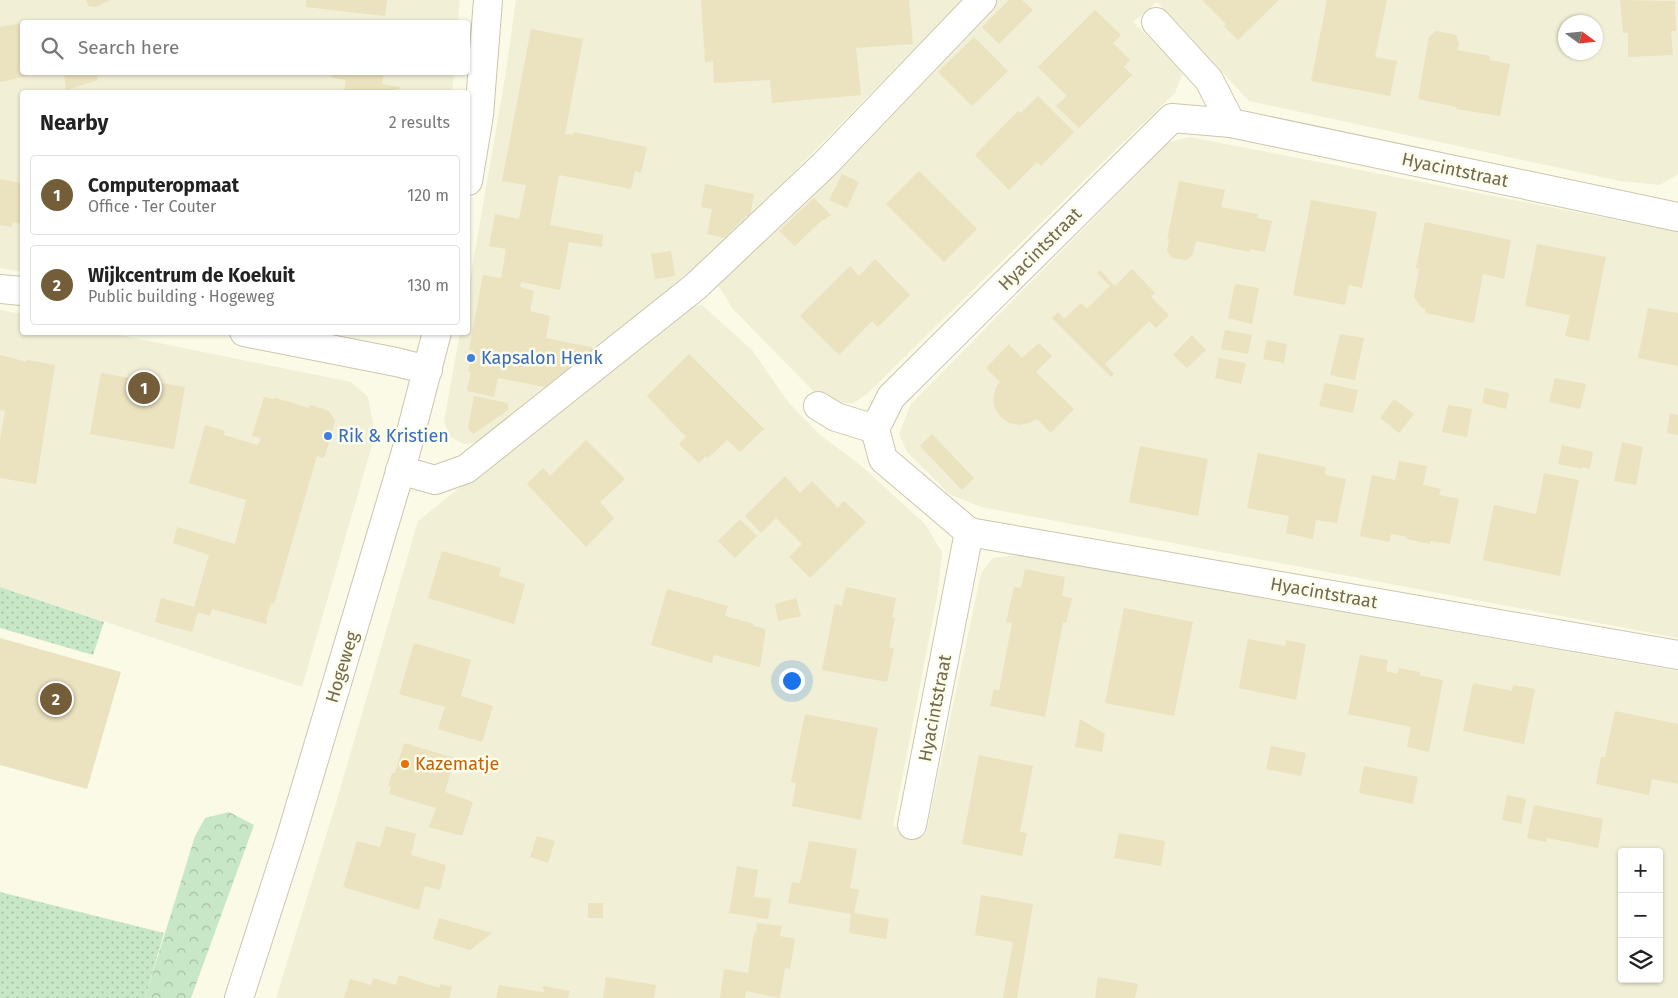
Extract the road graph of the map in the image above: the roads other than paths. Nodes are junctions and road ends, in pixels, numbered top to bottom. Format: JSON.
{"nodes":[{"id":1,"x":488,"y":0,"type":"edge"},
{"id":2,"x":982,"y":0,"type":"edge"},
{"id":3,"x":1156,"y":22,"type":"dead end"},
{"id":4,"x":1231,"y":124,"type":"junction"},
{"id":5,"x":470,"y":169,"type":"edge"},
{"id":6,"x":1678,"y":217,"type":"edge"},
{"id":7,"x":0,"y":289,"type":"edge"},
{"id":8,"x":20,"y":291,"type":"edge"},
{"id":9,"x":259,"y":335,"type":"edge"},
{"id":10,"x":436,"y":335,"type":"edge"},
{"id":11,"x":428,"y":370,"type":"junction"},
{"id":12,"x":818,"y":406,"type":"dead end"},
{"id":13,"x":875,"y":429,"type":"junction"},
{"id":14,"x":400,"y":470,"type":"junction"},
{"id":15,"x":969,"y":532,"type":"junction"},
{"id":16,"x":1678,"y":655,"type":"edge"},
{"id":17,"x":912,"y":825,"type":"dead end"},
{"id":18,"x":239,"y":998,"type":"edge"}],
"edges":[{"from":1,"to":5,"type":"street"},
{"from":2,"to":14,"type":"street"},
{"from":3,"to":4,"type":"street"},
{"from":4,"to":6,"type":"street","name":"Hyacintstraat"},
{"from":4,"to":13,"type":"street","name":"Hyacintstraat"},
{"from":7,"to":8,"type":"street"},
{"from":9,"to":11,"type":"street"},
{"from":10,"to":11,"type":"street","name":"Hogeweg"},
{"from":11,"to":14,"type":"street","name":"Hogeweg"},
{"from":12,"to":13,"type":"street"},
{"from":13,"to":15,"type":"street"},
{"from":14,"to":18,"type":"street","name":"Hogeweg"},
{"from":15,"to":16,"type":"street","name":"Hyacintstraat"},
{"from":15,"to":17,"type":"street","name":"Hyacintstraat"}]}
